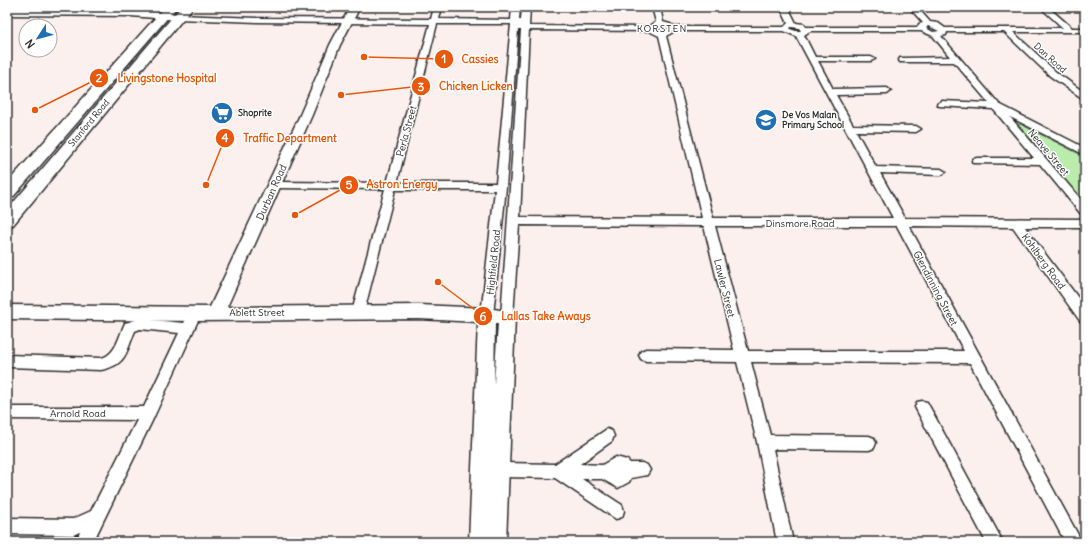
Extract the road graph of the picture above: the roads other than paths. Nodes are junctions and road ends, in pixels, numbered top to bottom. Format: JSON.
{"nodes":[{"id":1,"x":355,"y":7,"type":"edge"},
{"id":2,"x":438,"y":7,"type":"edge"},
{"id":3,"x":516,"y":7,"type":"edge"},
{"id":4,"x":526,"y":7,"type":"edge"},
{"id":5,"x":656,"y":7,"type":"edge"},
{"id":6,"x":784,"y":7,"type":"edge"},
{"id":7,"x":913,"y":7,"type":"edge"},
{"id":8,"x":1044,"y":7,"type":"edge"},
{"id":9,"x":7,"y":12,"type":"edge"},
{"id":10,"x":175,"y":12,"type":"edge"},
{"id":11,"x":349,"y":20,"type":"junction"},
{"id":12,"x":435,"y":20,"type":"junction"},
{"id":13,"x":514,"y":24,"type":"junction"},
{"id":14,"x":526,"y":25,"type":"junction"},
{"id":15,"x":925,"y":27,"type":"junction"},
{"id":16,"x":664,"y":29,"type":"junction"},
{"id":17,"x":786,"y":29,"type":"junction"},
{"id":18,"x":799,"y":29,"type":"junction"},
{"id":19,"x":1006,"y":30,"type":"junction"},
{"id":20,"x":1070,"y":30,"type":"junction"},
{"id":21,"x":1085,"y":30,"type":"edge"},
{"id":22,"x":940,"y":32,"type":"junction"},
{"id":23,"x":512,"y":50,"type":"junction"},
{"id":24,"x":524,"y":50,"type":"junction"},
{"id":25,"x":813,"y":59,"type":"junction"},
{"id":26,"x":871,"y":59,"type":"dead end"},
{"id":27,"x":957,"y":59,"type":"junction"},
{"id":28,"x":903,"y":60,"type":"dead end"},
{"id":29,"x":887,"y":91,"type":"dead end"},
{"id":30,"x":831,"y":92,"type":"junction"},
{"id":31,"x":1085,"y":97,"type":"edge"},
{"id":32,"x":942,"y":104,"type":"dead end"},
{"id":33,"x":997,"y":106,"type":"junction"},
{"id":34,"x":851,"y":128,"type":"junction"},
{"id":35,"x":916,"y":129,"type":"dead end"},
{"id":36,"x":1085,"y":152,"type":"edge"},
{"id":37,"x":1042,"y":161,"type":"junction"},
{"id":38,"x":977,"y":162,"type":"dead end"},
{"id":39,"x":874,"y":170,"type":"junction"},
{"id":40,"x":941,"y":172,"type":"dead end"},
{"id":41,"x":274,"y":185,"type":"junction"},
{"id":42,"x":392,"y":185,"type":"junction"},
{"id":43,"x":501,"y":187,"type":"junction"},
{"id":44,"x":7,"y":193,"type":"edge"},
{"id":45,"x":1085,"y":211,"type":"edge"},
{"id":46,"x":7,"y":221,"type":"edge"},
{"id":47,"x":514,"y":221,"type":"junction"},
{"id":48,"x":709,"y":222,"type":"junction"},
{"id":49,"x":902,"y":223,"type":"junction"},
{"id":50,"x":1017,"y":224,"type":"junction"},
{"id":51,"x":1085,"y":224,"type":"edge"},
{"id":52,"x":7,"y":312,"type":"edge"},
{"id":53,"x":358,"y":312,"type":"junction"},
{"id":54,"x":216,"y":313,"type":"junction"},
{"id":55,"x":195,"y":314,"type":"junction"},
{"id":56,"x":487,"y":315,"type":"junction"},
{"id":57,"x":507,"y":317,"type":"junction"},
{"id":58,"x":1085,"y":317,"type":"edge"},
{"id":59,"x":188,"y":329,"type":"junction"},
{"id":60,"x":646,"y":355,"type":"dead end"},
{"id":61,"x":742,"y":356,"type":"junction"},
{"id":62,"x":974,"y":357,"type":"junction"},
{"id":63,"x":7,"y":361,"type":"edge"},
{"id":64,"x":922,"y":407,"type":"dead end"},
{"id":65,"x":7,"y":414,"type":"edge"},
{"id":66,"x":148,"y":414,"type":"junction"},
{"id":67,"x":607,"y":436,"type":"dead end"},
{"id":68,"x":764,"y":442,"type":"junction"},
{"id":69,"x":870,"y":443,"type":"dead end"},
{"id":70,"x":499,"y":470,"type":"junction"},
{"id":71,"x":642,"y":470,"type":"dead end"},
{"id":72,"x":557,"y":471,"type":"junction"},
{"id":73,"x":616,"y":511,"type":"dead end"},
{"id":74,"x":96,"y":517,"type":"junction"},
{"id":75,"x":7,"y":526,"type":"edge"},
{"id":76,"x":84,"y":542,"type":"edge"},
{"id":77,"x":480,"y":542,"type":"edge"},
{"id":78,"x":495,"y":542,"type":"edge"},
{"id":79,"x":785,"y":542,"type":"edge"},
{"id":80,"x":995,"y":542,"type":"edge"},
{"id":81,"x":1074,"y":542,"type":"edge"}],
"edges":[{"from":1,"to":11,"type":"street","name":"Durban Road"},
{"from":2,"to":12,"type":"street","name":"Perla Street"},
{"from":3,"to":13,"type":"street","name":"Highfield Road"},
{"from":4,"to":14,"type":"street","name":"Highfield Road"},
{"from":5,"to":16,"type":"street","name":"Lawler Street"},
{"from":6,"to":18,"type":"street","name":"Glendinning Street"},
{"from":7,"to":15,"type":"street"},
{"from":8,"to":20,"type":"street"},
{"from":9,"to":10,"type":"street"},
{"from":10,"to":11,"type":"street"},
{"from":10,"to":44,"type":"main road","name":"Stanford Road"},
{"from":10,"to":46,"type":"main road","name":"Stanford Road"},
{"from":11,"to":12,"type":"street"},
{"from":11,"to":41,"type":"street","name":"Durban Road"},
{"from":12,"to":13,"type":"street"},
{"from":12,"to":42,"type":"street","name":"Perla Street"},
{"from":13,"to":14,"type":"street"},
{"from":13,"to":23,"type":"street","name":"Highfield Road"},
{"from":14,"to":16,"type":"street"},
{"from":14,"to":24,"type":"street","name":"Highfield Road"},
{"from":15,"to":18,"type":"street"},
{"from":15,"to":22,"type":"street"},
{"from":16,"to":17,"type":"street"},
{"from":16,"to":48,"type":"street","name":"Lawler Street"},
{"from":17,"to":18,"type":"street"},
{"from":17,"to":18,"type":"street"},
{"from":18,"to":25,"type":"street","name":"Glendinning Street"},
{"from":19,"to":20,"type":"street"},
{"from":19,"to":22,"type":"street"},
{"from":19,"to":31,"type":"street","name":"Dan Road"},
{"from":20,"to":21,"type":"street"},
{"from":22,"to":27,"type":"street","name":"Neave Street"},
{"from":23,"to":24,"type":"street"},
{"from":23,"to":43,"type":"street","name":"Highfield Road"},
{"from":24,"to":47,"type":"street","name":"Highfield Road"},
{"from":25,"to":26,"type":"street"},
{"from":25,"to":30,"type":"street","name":"Glendinning Street"},
{"from":27,"to":28,"type":"street"},
{"from":27,"to":33,"type":"street","name":"Neave Street"},
{"from":29,"to":30,"type":"street"},
{"from":30,"to":34,"type":"street","name":"Glendinning Street"},
{"from":32,"to":33,"type":"street"},
{"from":33,"to":36,"type":"street","name":"Neave Street"},
{"from":33,"to":37,"type":"street","name":"Neave Street"},
{"from":34,"to":35,"type":"street"},
{"from":34,"to":39,"type":"street","name":"Glendinning Street"},
{"from":37,"to":38,"type":"street"},
{"from":37,"to":45,"type":"street","name":"Neave Street"},
{"from":39,"to":40,"type":"street"},
{"from":39,"to":49,"type":"street","name":"Glendinning Street"},
{"from":41,"to":42,"type":"street"},
{"from":41,"to":54,"type":"street","name":"Durban Road"},
{"from":42,"to":43,"type":"street"},
{"from":42,"to":53,"type":"street","name":"Perla Street"},
{"from":43,"to":56,"type":"street","name":"Highfield Road"},
{"from":47,"to":48,"type":"street","name":"Dinsmore Road"},
{"from":47,"to":57,"type":"street","name":"Highfield Road"},
{"from":48,"to":49,"type":"street","name":"Dinsmore Road"},
{"from":48,"to":61,"type":"street","name":"Lawler Street"},
{"from":49,"to":50,"type":"street","name":"Dinsmore Road"},
{"from":49,"to":62,"type":"street","name":"Glendinning Street"},
{"from":50,"to":51,"type":"street","name":"Dinsmore Road"},
{"from":50,"to":58,"type":"street","name":"Kohlberg Road"},
{"from":52,"to":55,"type":"street","name":"Ablett Street"},
{"from":53,"to":54,"type":"street","name":"Ablett Street"},
{"from":53,"to":56,"type":"street","name":"Ablett Street"},
{"from":54,"to":55,"type":"street","name":"Ablett Street"},
{"from":55,"to":59,"type":"street"},
{"from":56,"to":57,"type":"street","name":"Ablett Street"},
{"from":56,"to":77,"type":"street","name":"Highfield Road"},
{"from":57,"to":70,"type":"street","name":"Highfield Road"},
{"from":59,"to":63,"type":"street"},
{"from":59,"to":66,"type":"street"},
{"from":60,"to":61,"type":"street"},
{"from":61,"to":62,"type":"street"},
{"from":61,"to":68,"type":"street","name":"Lawler Street"},
{"from":62,"to":81,"type":"street","name":"Glendinning Street"},
{"from":64,"to":80,"type":"street"},
{"from":65,"to":66,"type":"street","name":"Arnold Road"},
{"from":66,"to":74,"type":"street"},
{"from":67,"to":72,"type":"street"},
{"from":68,"to":69,"type":"street"},
{"from":68,"to":79,"type":"street","name":"Lawler Street"},
{"from":70,"to":72,"type":"street"},
{"from":70,"to":78,"type":"street","name":"Highfield Road"},
{"from":71,"to":72,"type":"street"},
{"from":72,"to":73,"type":"street"},
{"from":74,"to":75,"type":"street"},
{"from":74,"to":76,"type":"street"}]}
